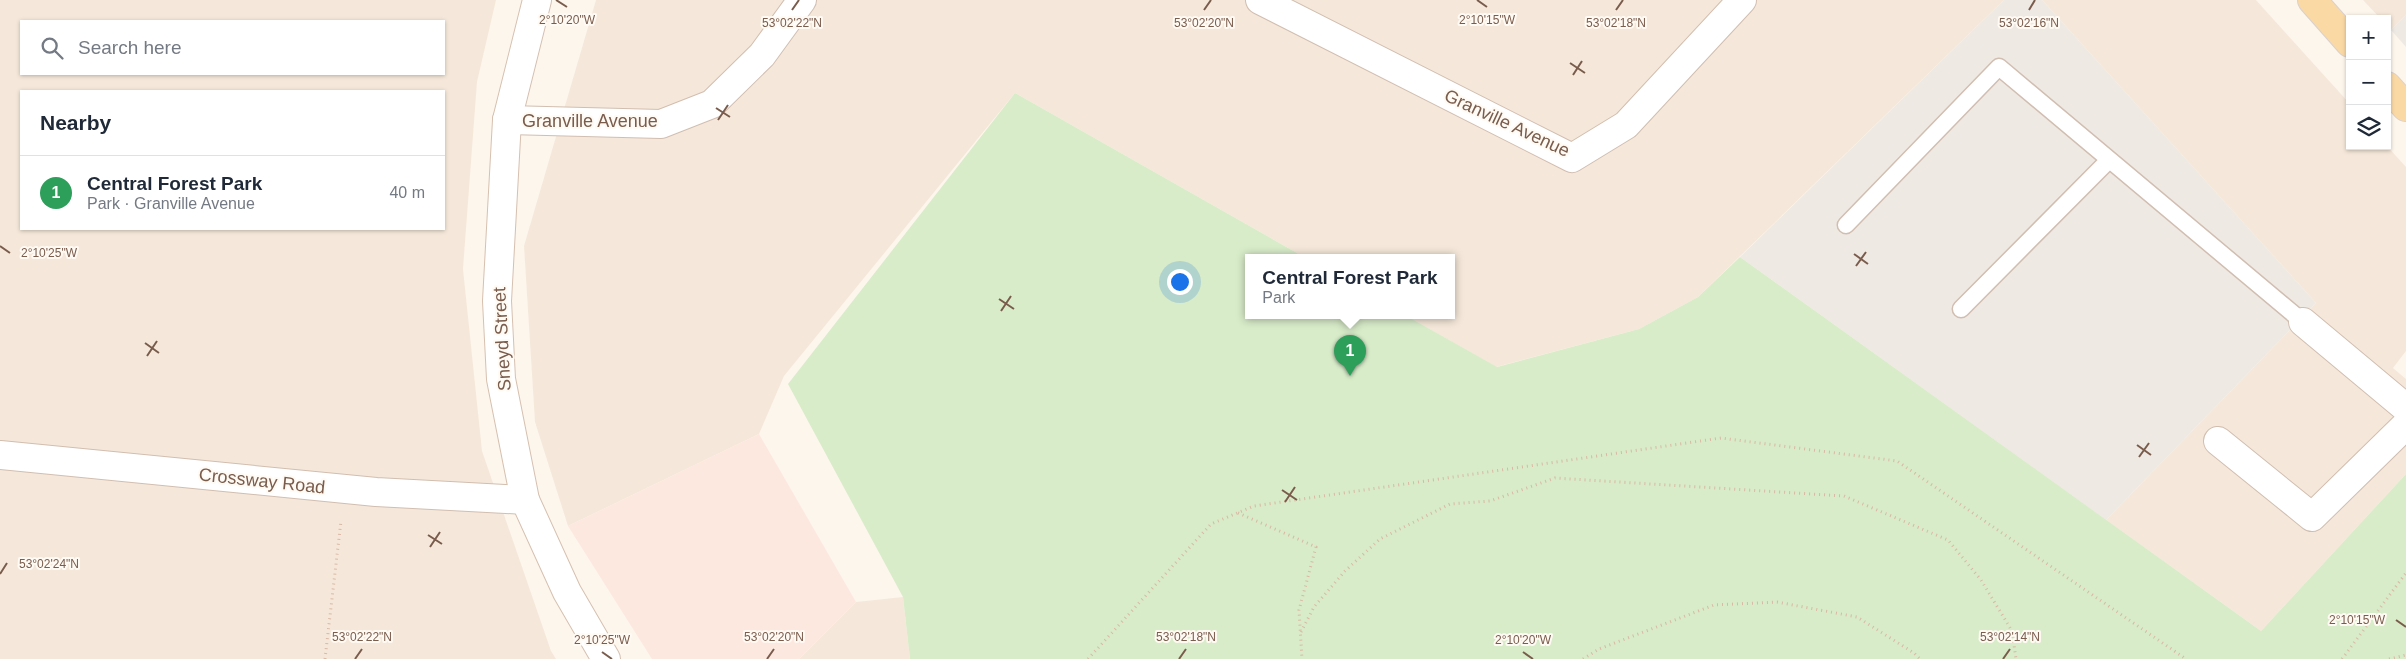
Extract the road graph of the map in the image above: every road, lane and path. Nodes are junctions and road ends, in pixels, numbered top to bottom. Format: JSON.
{"nodes":[{"id":1,"x":537,"y":0,"type":"edge"},
{"id":2,"x":802,"y":0,"type":"edge"},
{"id":3,"x":1260,"y":0,"type":"edge"},
{"id":4,"x":1742,"y":0,"type":"edge"},
{"id":5,"x":2312,"y":0,"type":"edge"},
{"id":6,"x":2346,"y":38,"type":"edge"},
{"id":7,"x":2391,"y":90,"type":"edge"},
{"id":8,"x":2406,"y":107,"type":"edge"},
{"id":9,"x":508,"y":120,"type":"junction"},
{"id":10,"x":2109,"y":160,"type":"junction"},
{"id":11,"x":1846,"y":225,"type":"dead end"},
{"id":12,"x":1961,"y":309,"type":"dead end"},
{"id":13,"x":2303,"y":322,"type":"joint"},
{"id":14,"x":2406,"y":408,"type":"edge"},
{"id":15,"x":2406,"y":425,"type":"edge"},
{"id":16,"x":2218,"y":441,"type":"dead end"},
{"id":17,"x":0,"y":455,"type":"edge"},
{"id":18,"x":344,"y":488,"type":"junction"},
{"id":19,"x":524,"y":500,"type":"junction"},
{"id":20,"x":1238,"y":513,"type":"junction"},
{"id":21,"x":2406,"y":573,"type":"edge"},
{"id":22,"x":1301,"y":632,"type":"junction"},
{"id":23,"x":2406,"y":655,"type":"edge"},
{"id":24,"x":325,"y":659,"type":"edge"},
{"id":25,"x":606,"y":659,"type":"edge"},
{"id":26,"x":1088,"y":659,"type":"edge"},
{"id":27,"x":1302,"y":659,"type":"edge"},
{"id":28,"x":1583,"y":659,"type":"edge"},
{"id":29,"x":1920,"y":659,"type":"edge"},
{"id":30,"x":2016,"y":659,"type":"edge"},
{"id":31,"x":2186,"y":659,"type":"edge"},
{"id":32,"x":2342,"y":659,"type":"edge"},
{"id":33,"x":2389,"y":659,"type":"edge"}],
"edges":[{"from":1,"to":9,"type":"street","name":"Sneyd Street"},
{"from":2,"to":9,"type":"street","name":"Granville Avenue"},
{"from":3,"to":4,"type":"street","name":"Granville Avenue"},
{"from":5,"to":6,"type":"main road"},
{"from":7,"to":8,"type":"main road"},
{"from":9,"to":19,"type":"street","name":"Sneyd Street"},
{"from":10,"to":11,"type":"lane"},
{"from":10,"to":12,"type":"lane"},
{"from":10,"to":13,"type":"lane"},
{"from":13,"to":14,"type":"street"},
{"from":15,"to":16,"type":"street"},
{"from":17,"to":18,"type":"street","name":"Crossway Road"},
{"from":18,"to":19,"type":"street","name":"Crossway Road"},
{"from":18,"to":24,"type":"path"},
{"from":19,"to":25,"type":"street","name":"Sneyd Street"},
{"from":20,"to":22,"type":"path"},
{"from":20,"to":26,"type":"path"},
{"from":20,"to":31,"type":"path"},
{"from":21,"to":32,"type":"path"},
{"from":22,"to":27,"type":"path"},
{"from":22,"to":30,"type":"path"},
{"from":23,"to":33,"type":"path"},
{"from":28,"to":29,"type":"path"}]}
